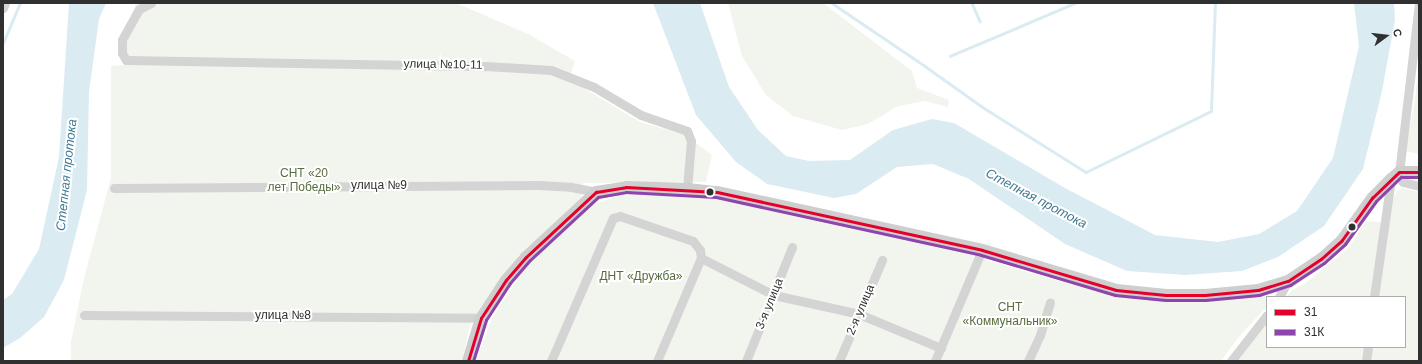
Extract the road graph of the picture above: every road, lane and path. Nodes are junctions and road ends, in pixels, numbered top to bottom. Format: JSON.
{"nodes":[{"id":1,"x":5,"y":3,"type":"edge"},
{"id":2,"x":151,"y":3,"type":"edge"},
{"id":3,"x":1419,"y":3,"type":"edge"},
{"id":4,"x":3,"y":8,"type":"edge"},
{"id":5,"x":1419,"y":172,"type":"edge"},
{"id":6,"x":1395,"y":175,"type":"junction"},
{"id":7,"x":1419,"y":186,"type":"edge"},
{"id":8,"x":114,"y":188,"type":"dead end"},
{"id":9,"x":687,"y":189,"type":"junction"},
{"id":10,"x":596,"y":192,"type":"junction"},
{"id":11,"x":792,"y":247,"type":"dead end"},
{"id":12,"x":982,"y":250,"type":"junction"},
{"id":13,"x":701,"y":258,"type":"junction"},
{"id":14,"x":882,"y":260,"type":"dead end"},
{"id":15,"x":1288,"y":281,"type":"junction"},
{"id":16,"x":774,"y":295,"type":"junction"},
{"id":17,"x":1280,"y":296,"type":"edge"},
{"id":18,"x":1374,"y":296,"type":"edge"},
{"id":19,"x":1050,"y":304,"type":"dead end"},
{"id":20,"x":859,"y":314,"type":"junction"},
{"id":21,"x":84,"y":315,"type":"dead end"},
{"id":22,"x":1266,"y":316,"type":"edge"},
{"id":23,"x":482,"y":318,"type":"junction"},
{"id":24,"x":941,"y":348,"type":"junction"},
{"id":25,"x":1368,"y":348,"type":"edge"},
{"id":26,"x":468,"y":361,"type":"edge"},
{"id":27,"x":551,"y":361,"type":"edge"},
{"id":28,"x":657,"y":361,"type":"edge"},
{"id":29,"x":746,"y":361,"type":"edge"},
{"id":30,"x":840,"y":361,"type":"edge"},
{"id":31,"x":936,"y":361,"type":"edge"},
{"id":32,"x":1028,"y":361,"type":"edge"},
{"id":33,"x":1230,"y":361,"type":"edge"},
{"id":34,"x":1366,"y":361,"type":"edge"}],
"edges":[{"from":1,"to":4,"type":"street"},
{"from":2,"to":9,"type":"street","name":"улица №10-11"},
{"from":3,"to":6,"type":"street"},
{"from":5,"to":6,"type":"street"},
{"from":6,"to":7,"type":"street"},
{"from":6,"to":15,"type":"street"},
{"from":6,"to":18,"type":"street"},
{"from":8,"to":10,"type":"street","name":"улица №9"},
{"from":9,"to":10,"type":"street"},
{"from":9,"to":12,"type":"street"},
{"from":10,"to":23,"type":"street"},
{"from":11,"to":16,"type":"street","name":"3-я улица"},
{"from":12,"to":15,"type":"street"},
{"from":12,"to":24,"type":"street"},
{"from":13,"to":16,"type":"street"},
{"from":13,"to":27,"type":"street"},
{"from":13,"to":28,"type":"street"},
{"from":14,"to":20,"type":"street","name":"2-я улица"},
{"from":15,"to":17,"type":"street"},
{"from":16,"to":20,"type":"street"},
{"from":16,"to":29,"type":"street","name":"3-я улица"},
{"from":19,"to":32,"type":"street"},
{"from":20,"to":24,"type":"street"},
{"from":20,"to":30,"type":"street","name":"2-я улица"},
{"from":21,"to":23,"type":"street","name":"улица №8"},
{"from":22,"to":33,"type":"street"},
{"from":23,"to":26,"type":"street"},
{"from":24,"to":31,"type":"street"},
{"from":25,"to":34,"type":"street"}]}
